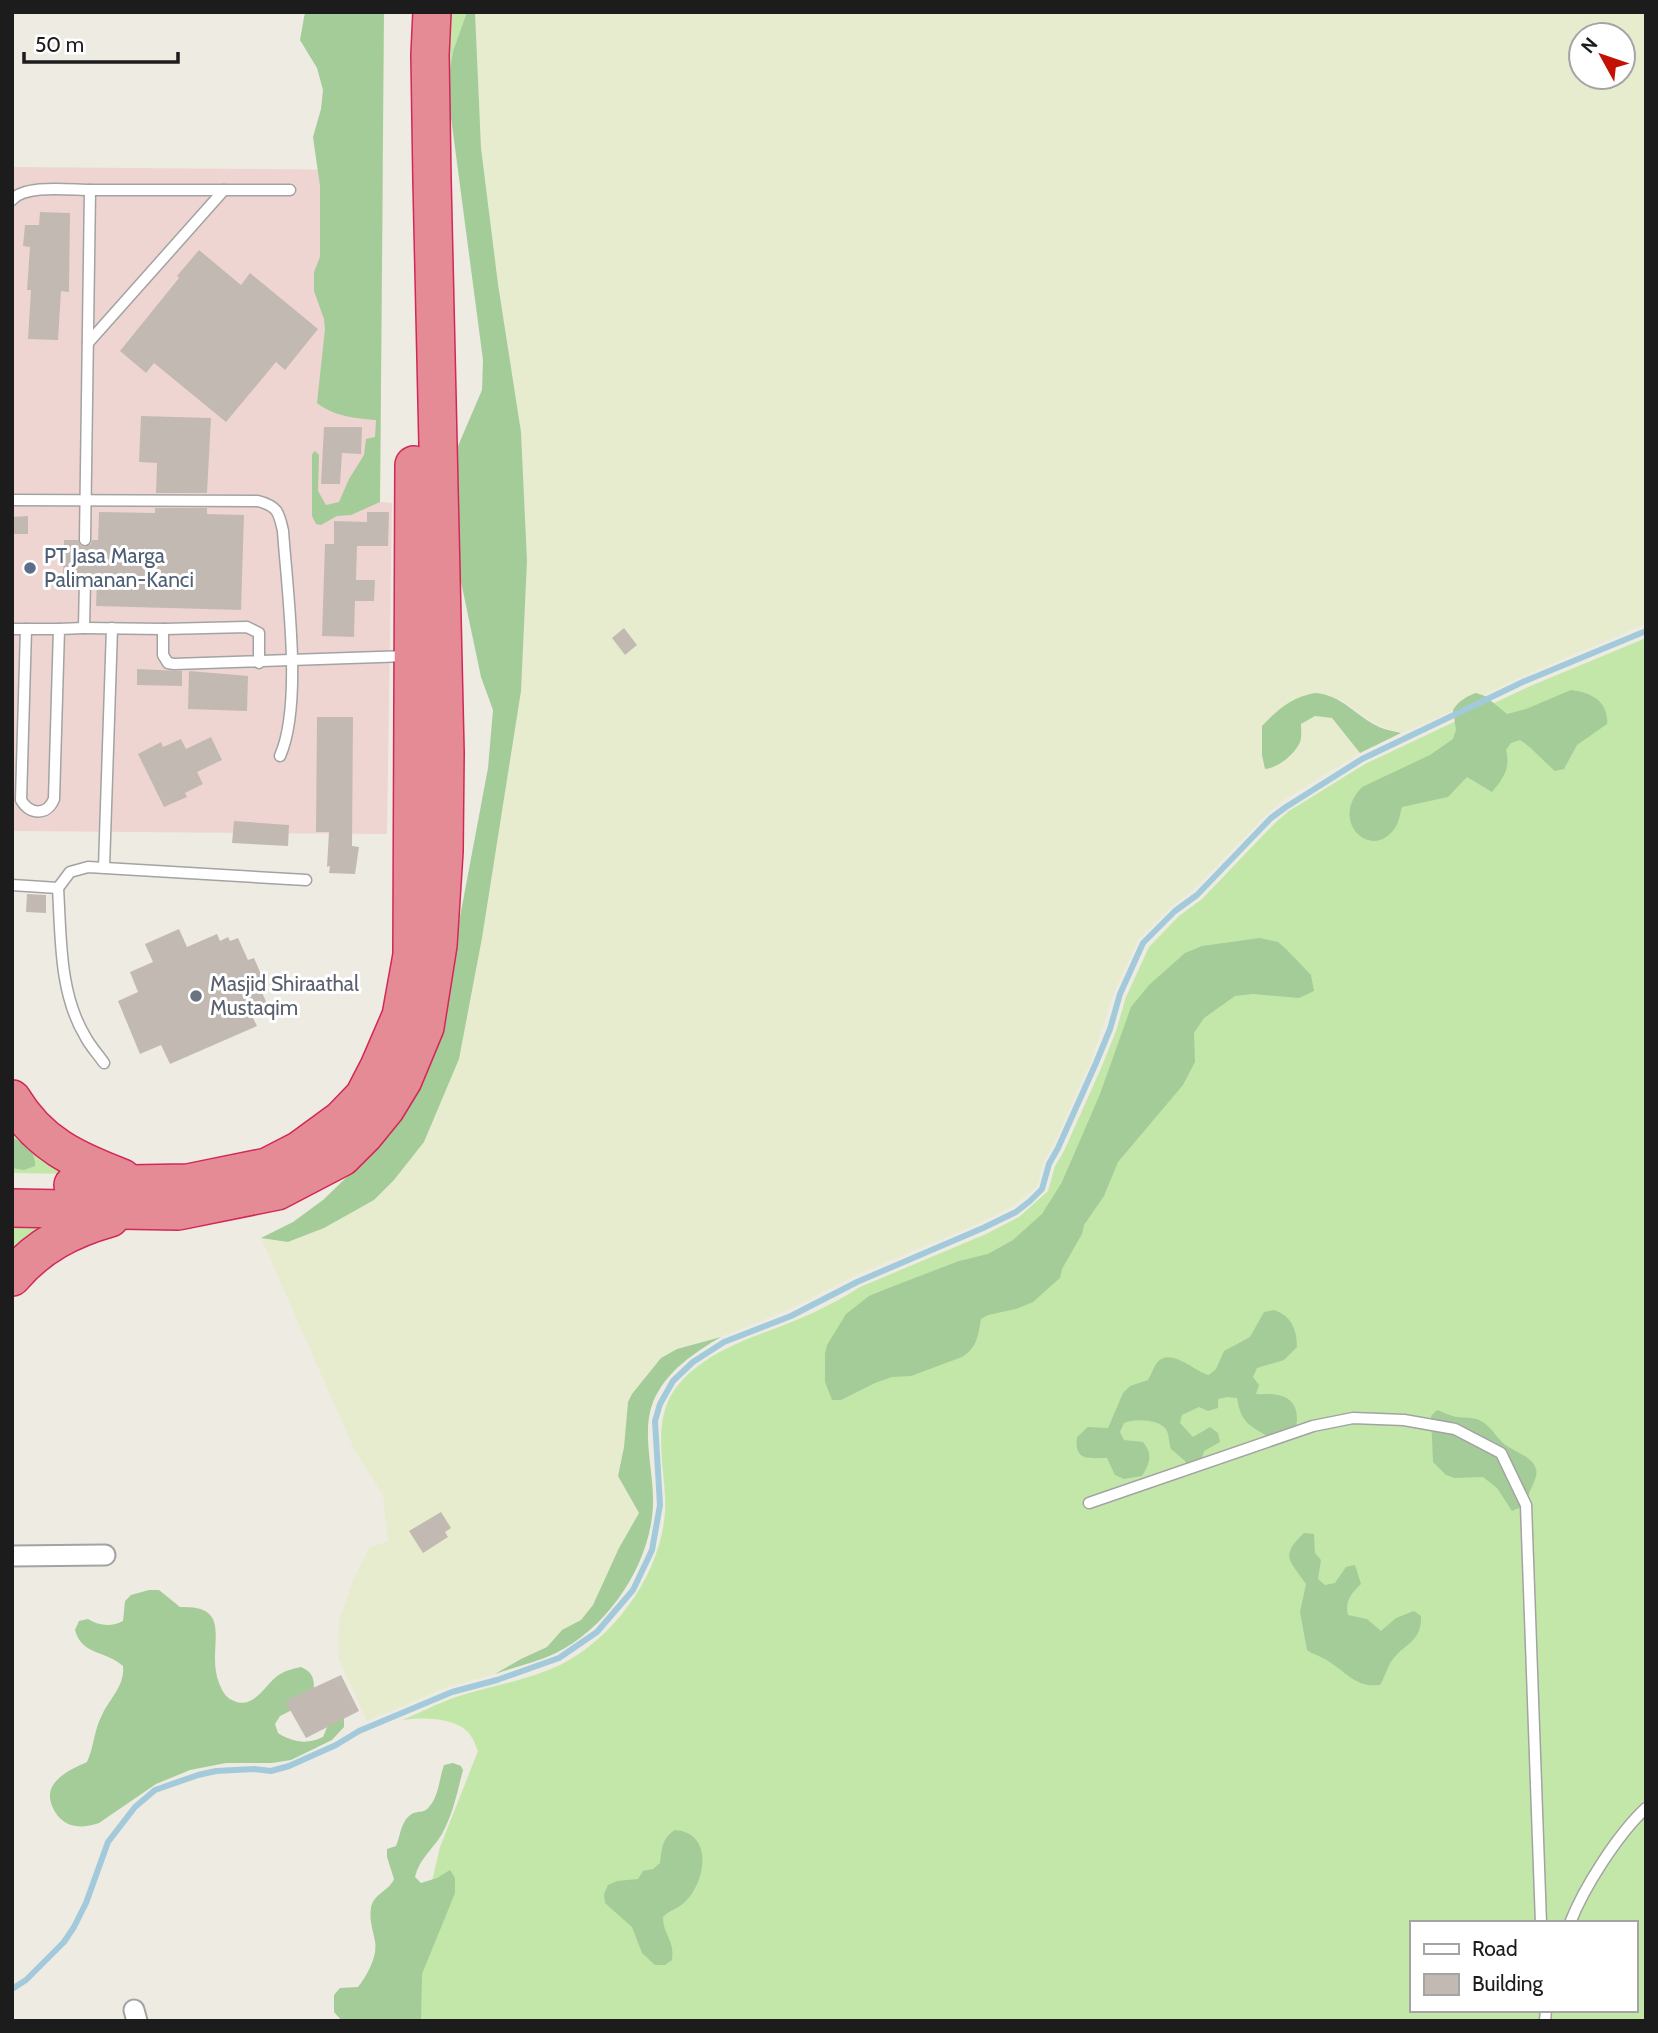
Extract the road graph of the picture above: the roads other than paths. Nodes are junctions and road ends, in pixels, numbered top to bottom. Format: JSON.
{"nodes":[{"id":1,"x":417,"y":12,"type":"edge"},
{"id":2,"x":432,"y":12,"type":"edge"},
{"id":3,"x":90,"y":190,"type":"junction"},
{"id":4,"x":224,"y":190,"type":"junction"},
{"id":5,"x":290,"y":190,"type":"dead end"},
{"id":6,"x":12,"y":200,"type":"edge"},
{"id":7,"x":88,"y":344,"type":"junction"},
{"id":8,"x":12,"y":500,"type":"edge"},
{"id":9,"x":86,"y":502,"type":"junction"},
{"id":10,"x":85,"y":540,"type":"dead end"},
{"id":11,"x":85,"y":580,"type":"dead end"},
{"id":12,"x":84,"y":628,"type":"junction"},
{"id":13,"x":112,"y":628,"type":"junction"},
{"id":14,"x":12,"y":629,"type":"edge"},
{"id":15,"x":26,"y":629,"type":"junction"},
{"id":16,"x":59,"y":629,"type":"junction"},
{"id":17,"x":164,"y":629,"type":"junction"},
{"id":18,"x":414,"y":656,"type":"junction"},
{"id":19,"x":291,"y":661,"type":"junction"},
{"id":20,"x":259,"y":663,"type":"junction"},
{"id":21,"x":280,"y":756,"type":"dead end"},
{"id":22,"x":104,"y":867,"type":"junction"},
{"id":23,"x":306,"y":880,"type":"dead end"},
{"id":24,"x":12,"y":885,"type":"edge"},
{"id":25,"x":58,"y":888,"type":"junction"},
{"id":26,"x":104,"y":1063,"type":"dead end"},
{"id":27,"x":12,"y":1099,"type":"edge"},
{"id":28,"x":12,"y":1183,"type":"edge"},
{"id":29,"x":138,"y":1197,"type":"junction"},
{"id":30,"x":12,"y":1208,"type":"edge"},
{"id":31,"x":12,"y":1277,"type":"edge"},
{"id":32,"x":1089,"y":1503,"type":"dead end"},
{"id":33,"x":12,"y":1556,"type":"edge"},
{"id":34,"x":105,"y":1556,"type":"dead end"},
{"id":35,"x":1646,"y":1808,"type":"edge"},
{"id":36,"x":1541,"y":1921,"type":"edge"},
{"id":37,"x":1571,"y":1921,"type":"edge"}],
"edges":[{"from":1,"to":18,"type":"highway"},
{"from":2,"to":29,"type":"highway"},
{"from":3,"to":4,"type":"lane"},
{"from":3,"to":6,"type":"lane"},
{"from":3,"to":7,"type":"lane"},
{"from":4,"to":5,"type":"lane"},
{"from":4,"to":7,"type":"lane"},
{"from":7,"to":9,"type":"lane"},
{"from":8,"to":9,"type":"lane"},
{"from":9,"to":10,"type":"lane"},
{"from":9,"to":19,"type":"lane"},
{"from":11,"to":12,"type":"lane"},
{"from":12,"to":13,"type":"lane"},
{"from":12,"to":16,"type":"lane"},
{"from":13,"to":17,"type":"lane"},
{"from":13,"to":22,"type":"lane"},
{"from":14,"to":15,"type":"lane"},
{"from":15,"to":16,"type":"lane"},
{"from":15,"to":16,"type":"lane"},
{"from":17,"to":20,"type":"lane"},
{"from":17,"to":20,"type":"lane"},
{"from":18,"to":19,"type":"lane"},
{"from":18,"to":29,"type":"highway"},
{"from":19,"to":20,"type":"lane"},
{"from":19,"to":21,"type":"lane"},
{"from":22,"to":23,"type":"lane"},
{"from":22,"to":25,"type":"lane"},
{"from":24,"to":25,"type":"lane"},
{"from":25,"to":26,"type":"lane"},
{"from":27,"to":29,"type":"highway"},
{"from":28,"to":29,"type":"highway"},
{"from":29,"to":30,"type":"highway"},
{"from":29,"to":31,"type":"highway"},
{"from":32,"to":36,"type":"lane"},
{"from":33,"to":34,"type":"street"},
{"from":35,"to":37,"type":"lane"}]}
